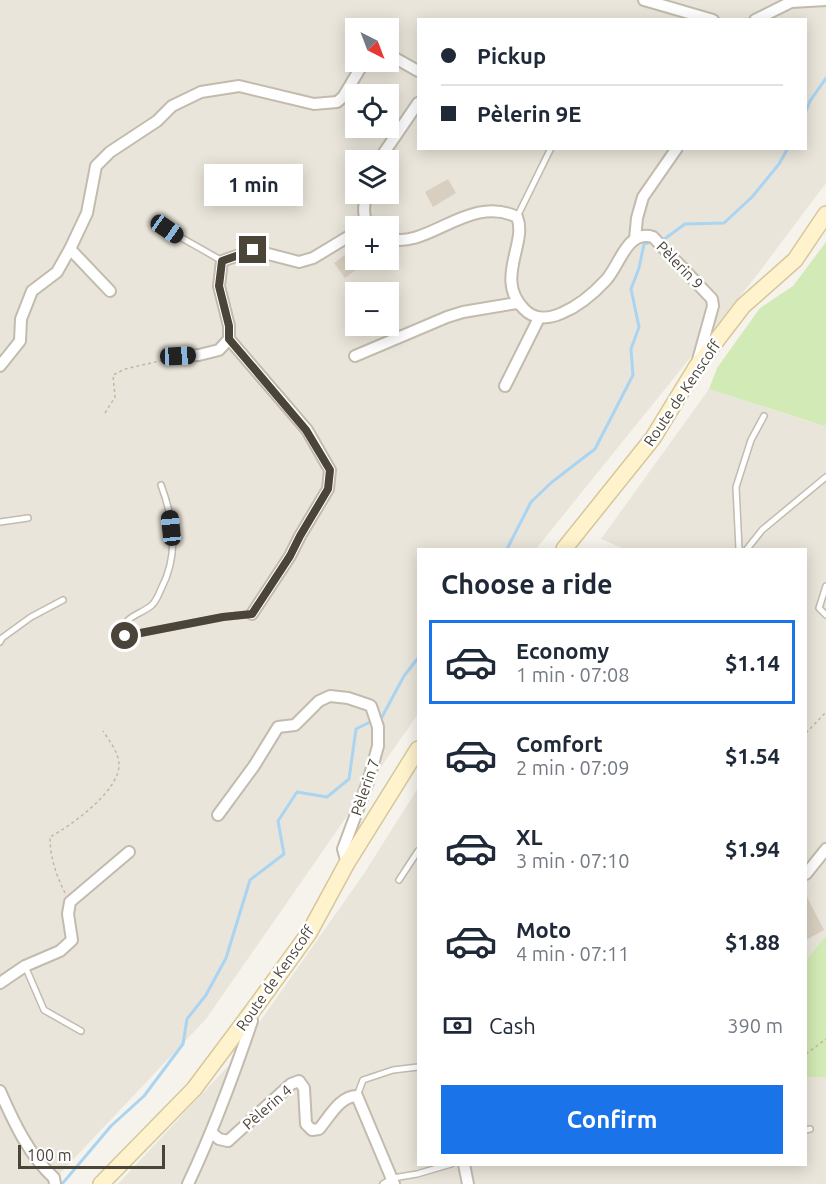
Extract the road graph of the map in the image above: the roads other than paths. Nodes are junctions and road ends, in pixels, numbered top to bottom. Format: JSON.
{"nodes":[{"id":1,"x":644,"y":0,"type":"edge"},
{"id":2,"x":826,"y":0,"type":"edge"},
{"id":3,"x":790,"y":1,"type":"edge"},
{"id":4,"x":706,"y":18,"type":"edge"},
{"id":5,"x":759,"y":18,"type":"edge"},
{"id":6,"x":399,"y":61,"type":"edge"},
{"id":7,"x":417,"y":71,"type":"edge"},
{"id":8,"x":358,"y":72,"type":"edge"},
{"id":9,"x":417,"y":104,"type":"edge"},
{"id":10,"x":386,"y":150,"type":"edge"},
{"id":11,"x":550,"y":150,"type":"edge"},
{"id":12,"x":676,"y":150,"type":"edge"},
{"id":13,"x":826,"y":214,"type":"edge"},
{"id":14,"x":517,"y":217,"type":"junction"},
{"id":15,"x":155,"y":221,"type":"dead end"},
{"id":16,"x":399,"y":238,"type":"edge"},
{"id":17,"x":345,"y":239,"type":"edge"},
{"id":18,"x":635,"y":239,"type":"junction"},
{"id":19,"x":70,"y":249,"type":"junction"},
{"id":20,"x":222,"y":261,"type":"junction"},
{"id":21,"x":110,"y":291,"type":"dead end"},
{"id":22,"x":518,"y":303,"type":"junction"},
{"id":23,"x":539,"y":318,"type":"junction"},
{"id":24,"x":229,"y":339,"type":"junction"},
{"id":25,"x":178,"y":356,"type":"road end"},
{"id":26,"x":355,"y":356,"type":"dead end"},
{"id":27,"x":0,"y":366,"type":"edge"},
{"id":28,"x":697,"y":366,"type":"junction"},
{"id":29,"x":504,"y":386,"type":"dead end"},
{"id":30,"x":764,"y":416,"type":"dead end"},
{"id":31,"x":826,"y":477,"type":"edge"},
{"id":32,"x":161,"y":485,"type":"dead end"},
{"id":33,"x":28,"y":518,"type":"dead end"},
{"id":34,"x":0,"y":522,"type":"edge"},
{"id":35,"x":565,"y":548,"type":"edge"},
{"id":36,"x":739,"y":548,"type":"edge"},
{"id":37,"x":748,"y":548,"type":"edge"},
{"id":38,"x":826,"y":586,"type":"edge"},
{"id":39,"x":63,"y":600,"type":"dead end"},
{"id":40,"x":252,"y":614,"type":"joint"},
{"id":41,"x":826,"y":615,"type":"edge"},
{"id":42,"x":0,"y":642,"type":"edge"},
{"id":43,"x":417,"y":751,"type":"edge"},
{"id":44,"x":218,"y":815,"type":"dead end"},
{"id":45,"x":826,"y":849,"type":"edge"},
{"id":46,"x":129,"y":852,"type":"dead end"},
{"id":47,"x":417,"y":853,"type":"edge"},
{"id":48,"x":347,"y":863,"type":"junction"},
{"id":49,"x":807,"y":868,"type":"edge"},
{"id":50,"x":399,"y":880,"type":"dead end"},
{"id":51,"x":25,"y":966,"type":"junction"},
{"id":52,"x":0,"y":983,"type":"edge"},
{"id":53,"x":250,"y":1014,"type":"junction"},
{"id":54,"x":81,"y":1030,"type":"dead end"},
{"id":55,"x":417,"y":1067,"type":"edge"},
{"id":56,"x":0,"y":1091,"type":"edge"},
{"id":57,"x":357,"y":1096,"type":"junction"},
{"id":58,"x":212,"y":1133,"type":"junction"},
{"id":59,"x":444,"y":1166,"type":"edge"},
{"id":60,"x":464,"y":1166,"type":"edge"},
{"id":61,"x":55,"y":1181,"type":"edge"},
{"id":62,"x":390,"y":1182,"type":"edge"},
{"id":63,"x":101,"y":1184,"type":"edge"},
{"id":64,"x":188,"y":1184,"type":"edge"},
{"id":65,"x":468,"y":1184,"type":"edge"}],
"edges":[{"from":1,"to":4,"type":"street"},
{"from":2,"to":3,"type":"street"},
{"from":3,"to":5,"type":"street"},
{"from":6,"to":7,"type":"street"},
{"from":8,"to":19,"type":"street"},
{"from":9,"to":10,"type":"street"},
{"from":11,"to":14,"type":"lane"},
{"from":12,"to":18,"type":"street"},
{"from":13,"to":28,"type":"main road","name":"Route de Kenscoff"},
{"from":14,"to":16,"type":"street"},
{"from":14,"to":22,"type":"street"},
{"from":15,"to":20,"type":"lane"},
{"from":17,"to":20,"type":"street"},
{"from":18,"to":23,"type":"street","name":"Pèlerin 9"},
{"from":18,"to":28,"type":"street","name":"Pèlerin 9"},
{"from":19,"to":21,"type":"street"},
{"from":19,"to":27,"type":"street"},
{"from":20,"to":24,"type":"street"},
{"from":22,"to":23,"type":"street"},
{"from":22,"to":26,"type":"street"},
{"from":23,"to":29,"type":"street"},
{"from":24,"to":25,"type":"street"},
{"from":24,"to":40,"type":"street"},
{"from":28,"to":35,"type":"main road","name":"Route de Kenscoff"},
{"from":30,"to":36,"type":"lane"},
{"from":31,"to":37,"type":"lane"},
{"from":32,"to":40,"type":"lane"},
{"from":33,"to":34,"type":"lane"},
{"from":38,"to":41,"type":"lane"},
{"from":39,"to":42,"type":"lane"},
{"from":43,"to":48,"type":"main road","name":"Route de Kenscoff"},
{"from":44,"to":48,"type":"street","name":"Pèlerin 7"},
{"from":45,"to":49,"type":"street"},
{"from":46,"to":51,"type":"street"},
{"from":47,"to":50,"type":"lane"},
{"from":48,"to":53,"type":"main road","name":"Route de Kenscoff"},
{"from":51,"to":52,"type":"street"},
{"from":51,"to":54,"type":"lane"},
{"from":53,"to":58,"type":"street","name":"Pèlerin 4"},
{"from":53,"to":63,"type":"main road","name":"Route de Kenscoff"},
{"from":55,"to":57,"type":"lane"},
{"from":56,"to":61,"type":"street"},
{"from":57,"to":58,"type":"street","name":"Pèlerin 4"},
{"from":57,"to":62,"type":"street"},
{"from":58,"to":64,"type":"street","name":"Pèlerin 4"},
{"from":59,"to":62,"type":"lane"},
{"from":60,"to":65,"type":"street"}]}
